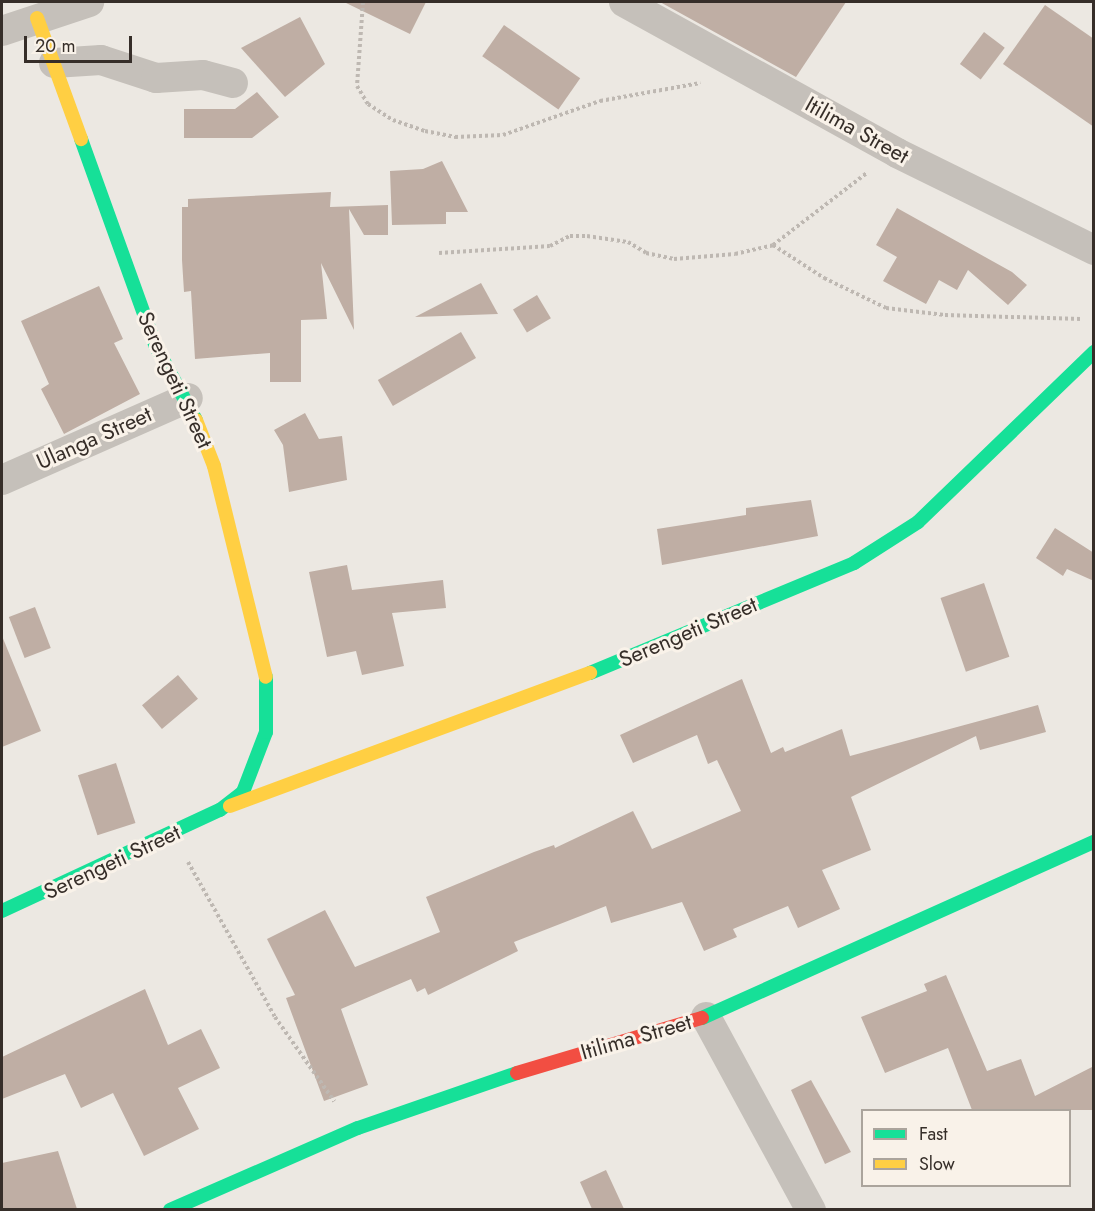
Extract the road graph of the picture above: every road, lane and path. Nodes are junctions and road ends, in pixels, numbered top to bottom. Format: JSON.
{"nodes":[{"id":1,"x":88,"y":2,"type":"edge"},
{"id":2,"x":363,"y":2,"type":"edge"},
{"id":3,"x":624,"y":2,"type":"edge"},
{"id":4,"x":37,"y":18,"type":"junction"},
{"id":5,"x":2,"y":31,"type":"edge"},
{"id":6,"x":54,"y":63,"type":"junction"},
{"id":7,"x":754,"y":73,"type":"junction"},
{"id":8,"x":233,"y":83,"type":"dead end"},
{"id":9,"x":897,"y":153,"type":"junction"},
{"id":10,"x":773,"y":244,"type":"junction"},
{"id":11,"x":1094,"y":250,"type":"edge"},
{"id":12,"x":439,"y":254,"type":"dead end"},
{"id":13,"x":1094,"y":319,"type":"edge"},
{"id":14,"x":1094,"y":352,"type":"edge"},
{"id":15,"x":188,"y":398,"type":"junction"},
{"id":16,"x":2,"y":480,"type":"edge"},
{"id":17,"x":220,"y":810,"type":"junction"},
{"id":18,"x":174,"y":835,"type":"junction"},
{"id":19,"x":1094,"y":842,"type":"edge"},
{"id":20,"x":2,"y":911,"type":"edge"},
{"id":21,"x":706,"y":1017,"type":"junction"},
{"id":22,"x":358,"y":1128,"type":"junction"},
{"id":23,"x":170,"y":1209,"type":"edge"},
{"id":24,"x":811,"y":1209,"type":"edge"}],
"edges":[{"from":1,"to":4,"type":"street"},
{"from":2,"to":7,"type":"path"},
{"from":3,"to":7,"type":"street","name":"Itilima Street"},
{"from":4,"to":5,"type":"street"},
{"from":4,"to":6,"type":"street","name":"Serengeti Street"},
{"from":6,"to":8,"type":"street"},
{"from":6,"to":15,"type":"street","name":"Serengeti Street"},
{"from":7,"to":9,"type":"street","name":"Itilima Street"},
{"from":9,"to":10,"type":"path"},
{"from":9,"to":11,"type":"street","name":"Itilima Street"},
{"from":10,"to":12,"type":"path"},
{"from":10,"to":13,"type":"path"},
{"from":14,"to":17,"type":"street","name":"Serengeti Street"},
{"from":15,"to":16,"type":"street","name":"Ulanga Street"},
{"from":15,"to":17,"type":"street","name":"Serengeti Street"},
{"from":17,"to":18,"type":"street","name":"Serengeti Street"},
{"from":18,"to":20,"type":"street","name":"Serengeti Street"},
{"from":18,"to":22,"type":"path"},
{"from":19,"to":21,"type":"street","name":"Itilima Street"},
{"from":21,"to":22,"type":"street","name":"Itilima Street"},
{"from":21,"to":24,"type":"street"},
{"from":22,"to":23,"type":"street","name":"Itilima Street"}]}
